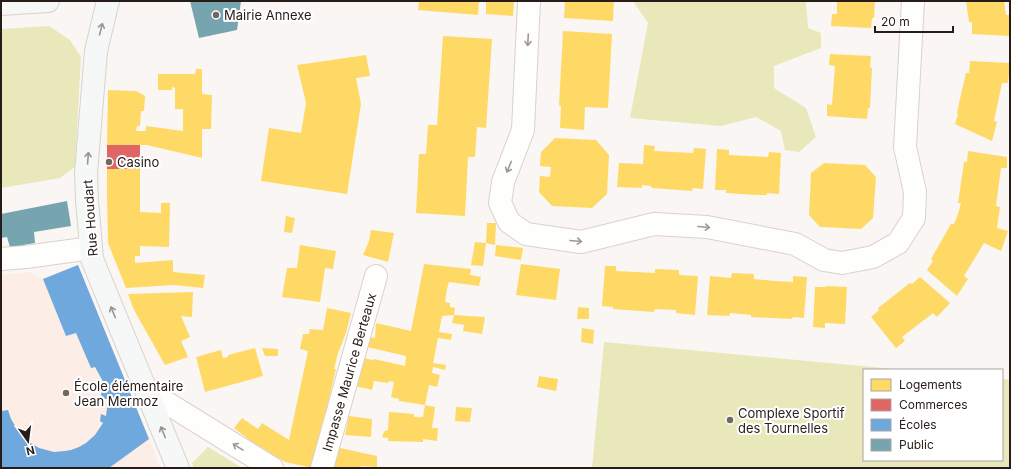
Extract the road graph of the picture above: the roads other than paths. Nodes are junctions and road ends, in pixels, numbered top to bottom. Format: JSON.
{"nodes":[{"id":1,"x":48,"y":1,"type":"edge"},
{"id":2,"x":108,"y":1,"type":"edge"},
{"id":3,"x":529,"y":1,"type":"edge"},
{"id":4,"x":913,"y":1,"type":"edge"},
{"id":5,"x":1,"y":4,"type":"edge"},
{"id":6,"x":91,"y":248,"type":"junction"},
{"id":7,"x":1,"y":259,"type":"edge"},
{"id":8,"x":376,"y":276,"type":"dead end"},
{"id":9,"x":146,"y":390,"type":"junction"},
{"id":10,"x":178,"y":468,"type":"edge"},
{"id":11,"x":272,"y":468,"type":"edge"},
{"id":12,"x":322,"y":468,"type":"edge"}],
"edges":[{"from":1,"to":5,"type":"street"},
{"from":6,"to":2,"type":"street","name":"Rue Houdart","one_way":true},
{"from":3,"to":4,"type":"street","one_way":true},
{"from":6,"to":7,"type":"street"},
{"from":9,"to":6,"type":"street","name":"Rue Houdart","one_way":true},
{"from":8,"to":12,"type":"street","name":"Impasse Maurice Berteaux"},
{"from":10,"to":9,"type":"street","name":"Rue Houdart","one_way":true},
{"from":11,"to":9,"type":"street","one_way":true}]}
